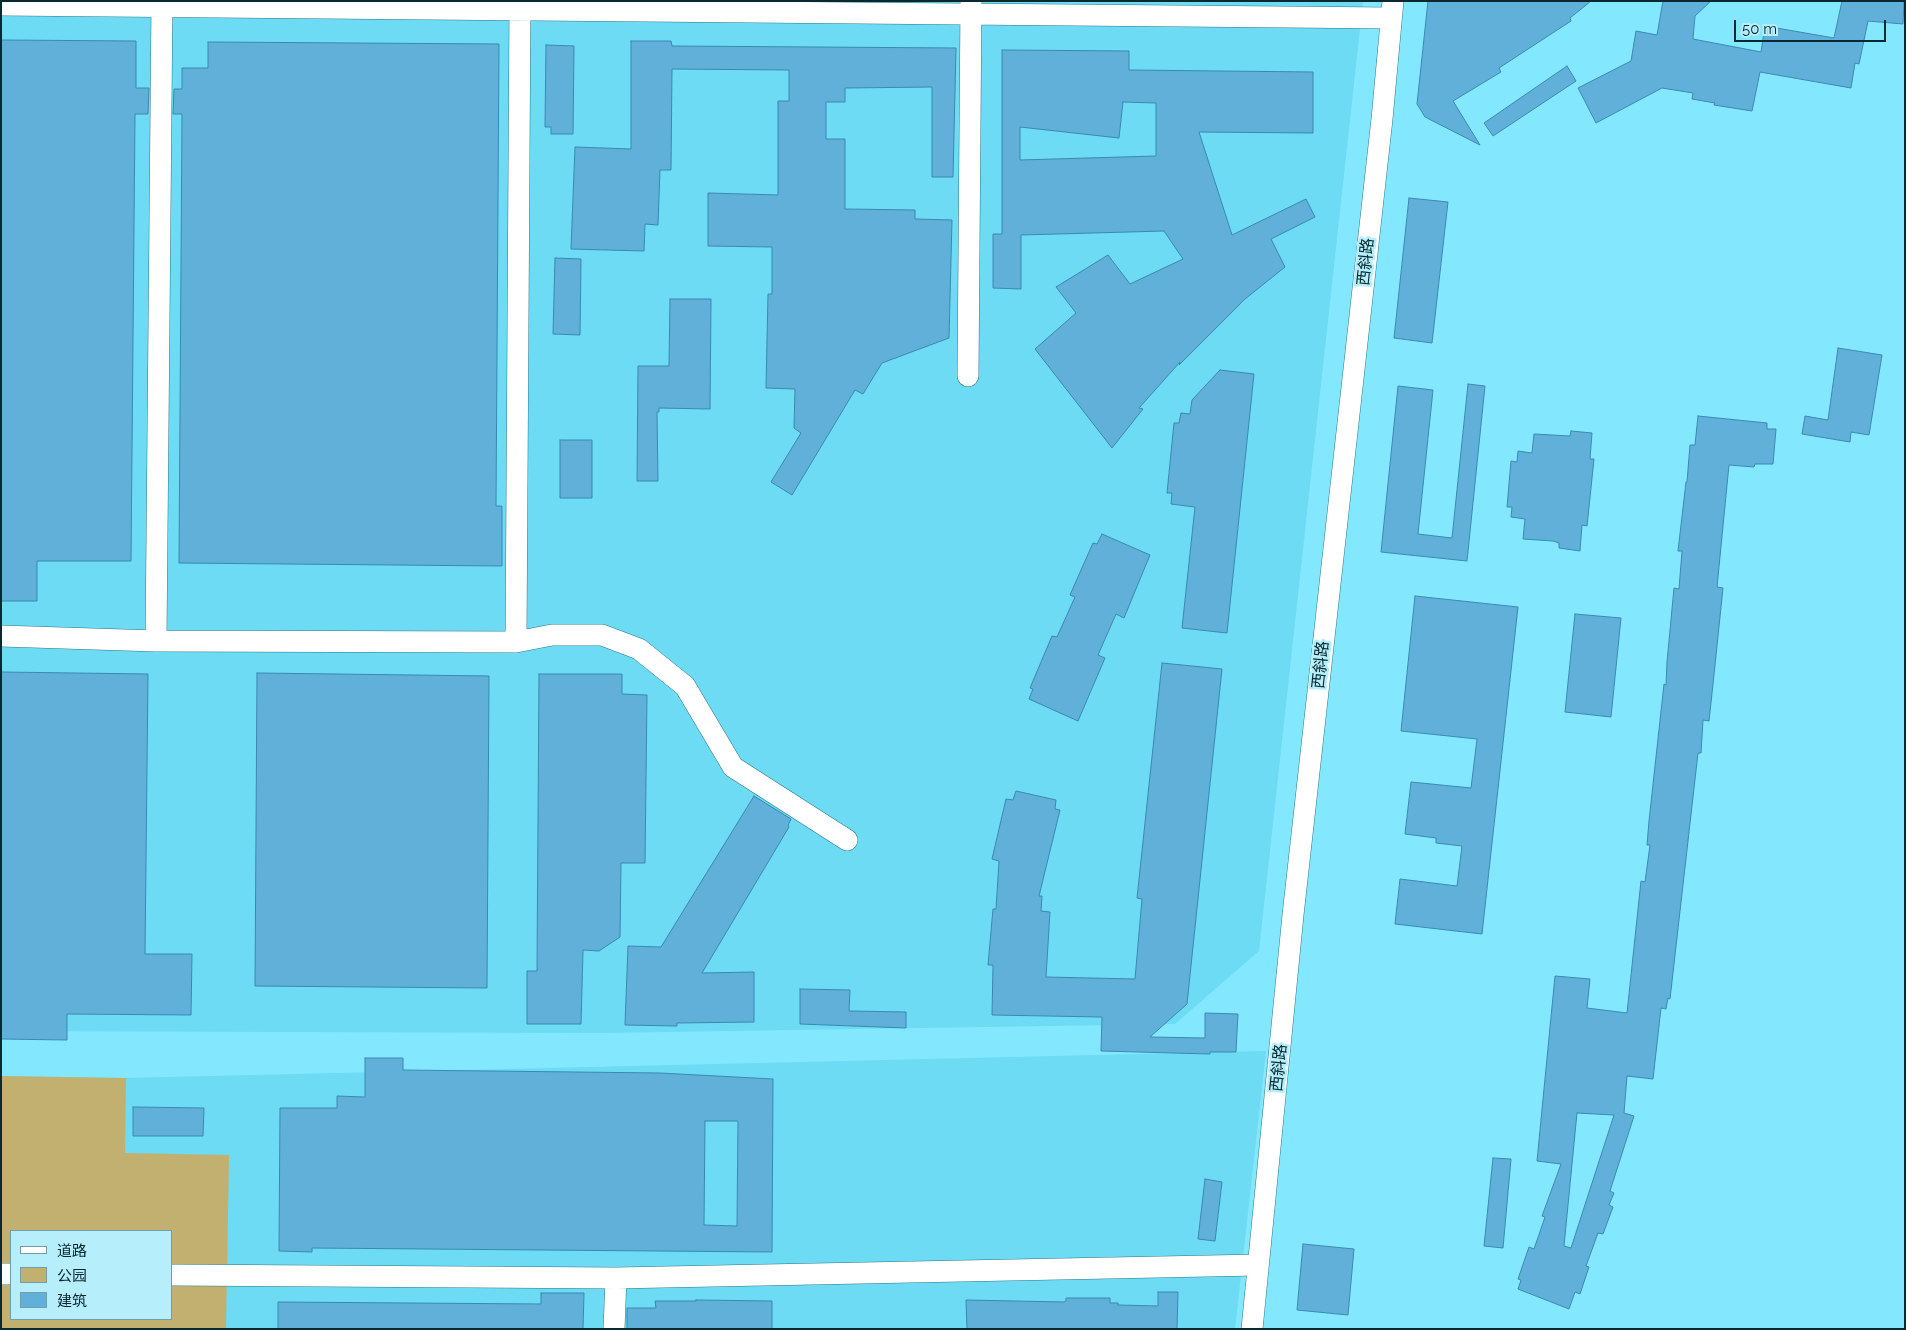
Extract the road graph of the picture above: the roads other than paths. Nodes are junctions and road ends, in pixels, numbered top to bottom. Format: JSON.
{"nodes":[{"id":1,"x":162,"y":4,"type":"edge"},
{"id":2,"x":1,"y":5,"type":"edge"},
{"id":3,"x":520,"y":5,"type":"edge"},
{"id":4,"x":971,"y":7,"type":"edge"},
{"id":5,"x":1392,"y":10,"type":"edge"},
{"id":6,"x":968,"y":376,"type":"dead end"},
{"id":7,"x":1,"y":636,"type":"edge"},
{"id":8,"x":156,"y":642,"type":"junction"},
{"id":9,"x":516,"y":642,"type":"junction"},
{"id":10,"x":847,"y":840,"type":"dead end"},
{"id":11,"x":1258,"y":1265,"type":"junction"},
{"id":12,"x":172,"y":1275,"type":"edge"},
{"id":13,"x":616,"y":1278,"type":"junction"},
{"id":14,"x":614,"y":1329,"type":"edge"},
{"id":15,"x":1252,"y":1329,"type":"edge"}],
"edges":[{"from":1,"to":2,"type":"street"},
{"from":1,"to":3,"type":"street"},
{"from":1,"to":8,"type":"street"},
{"from":3,"to":4,"type":"street"},
{"from":3,"to":9,"type":"street"},
{"from":4,"to":5,"type":"street"},
{"from":4,"to":6,"type":"street"},
{"from":5,"to":11,"type":"street","name":"西斜路"},
{"from":7,"to":8,"type":"street"},
{"from":8,"to":9,"type":"street"},
{"from":9,"to":10,"type":"street"},
{"from":11,"to":13,"type":"street"},
{"from":11,"to":15,"type":"street","name":"西斜路"},
{"from":12,"to":13,"type":"street"},
{"from":13,"to":14,"type":"street"}]}
